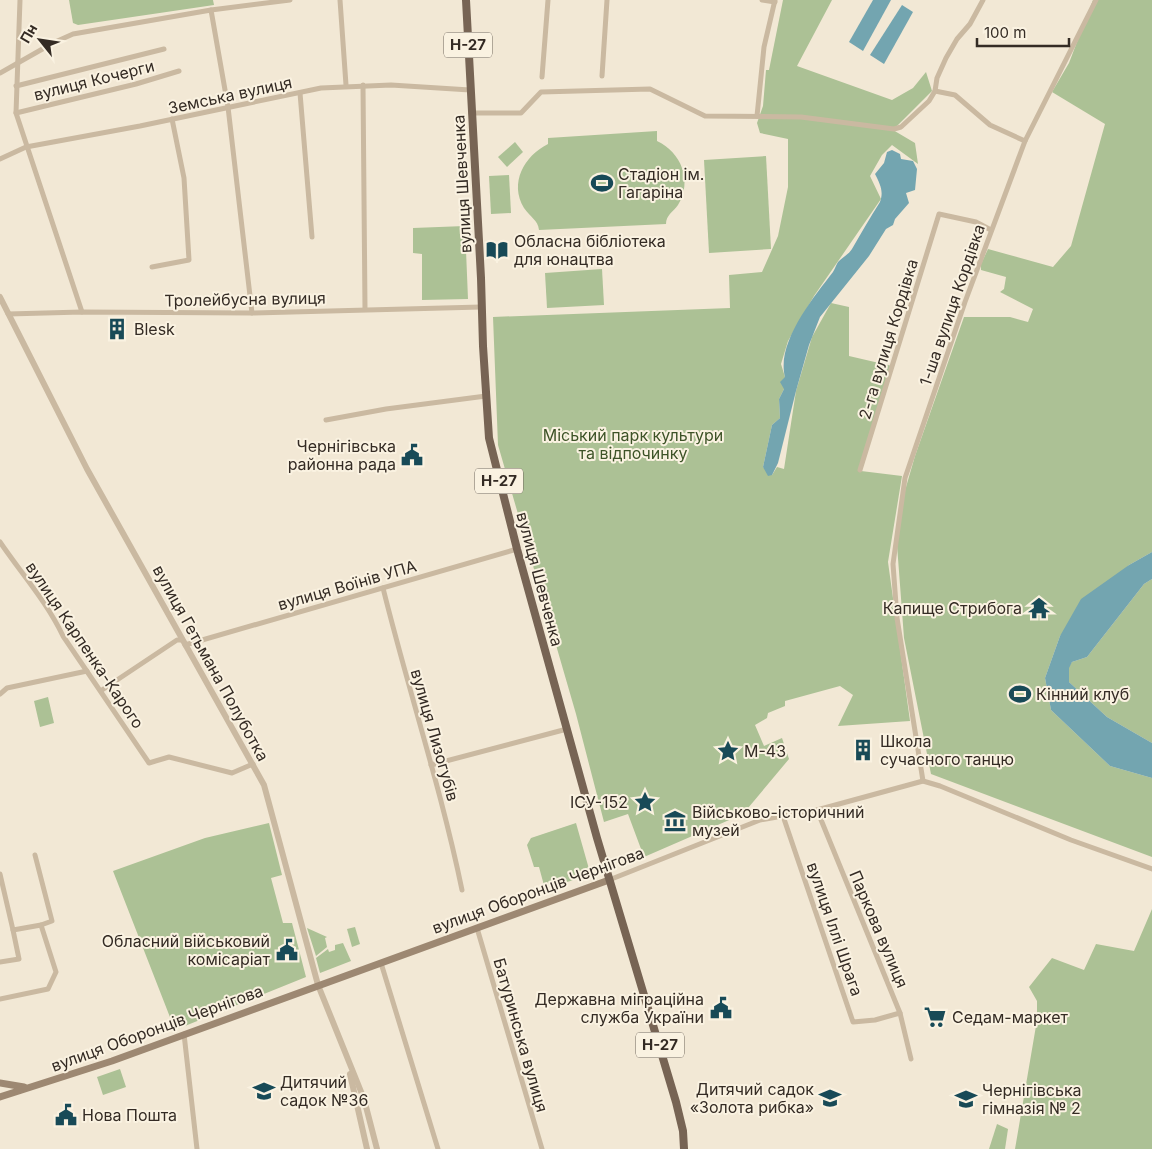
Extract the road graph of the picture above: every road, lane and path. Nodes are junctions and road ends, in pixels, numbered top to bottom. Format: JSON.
{"nodes":[{"id":1,"x":20,"y":0,"type":"edge"},
{"id":2,"x":290,"y":0,"type":"edge"},
{"id":3,"x":340,"y":0,"type":"edge"},
{"id":4,"x":466,"y":0,"type":"edge"},
{"id":5,"x":548,"y":0,"type":"edge"},
{"id":6,"x":607,"y":0,"type":"edge"},
{"id":7,"x":762,"y":0,"type":"edge"},
{"id":8,"x":983,"y":0,"type":"edge"},
{"id":9,"x":1096,"y":0,"type":"edge"},
{"id":10,"x":775,"y":1,"type":"edge"},
{"id":11,"x":211,"y":10,"type":"junction"},
{"id":12,"x":164,"y":49,"type":"dead end"},
{"id":13,"x":18,"y":64,"type":"junction"},
{"id":14,"x":179,"y":71,"type":"dead end"},
{"id":15,"x":0,"y":73,"type":"edge"},
{"id":16,"x":542,"y":76,"type":"dead end"},
{"id":17,"x":602,"y":76,"type":"dead end"},
{"id":18,"x":346,"y":85,"type":"junction"},
{"id":19,"x":363,"y":85,"type":"junction"},
{"id":20,"x":16,"y":86,"type":"junction"},
{"id":21,"x":470,"y":90,"type":"junction"},
{"id":22,"x":935,"y":91,"type":"junction"},
{"id":23,"x":300,"y":93,"type":"junction"},
{"id":24,"x":228,"y":107,"type":"junction"},
{"id":25,"x":16,"y":113,"type":"junction"},
{"id":26,"x":471,"y":113,"type":"junction"},
{"id":27,"x":757,"y":116,"type":"junction"},
{"id":28,"x":172,"y":119,"type":"junction"},
{"id":29,"x":1025,"y":141,"type":"junction"},
{"id":30,"x":26,"y":146,"type":"junction"},
{"id":31,"x":0,"y":159,"type":"edge"},
{"id":32,"x":991,"y":230,"type":"junction"},
{"id":33,"x":312,"y":237,"type":"dead end"},
{"id":34,"x":152,"y":268,"type":"dead end"},
{"id":35,"x":0,"y":297,"type":"edge"},
{"id":36,"x":481,"y":306,"type":"junction"},
{"id":37,"x":365,"y":310,"type":"junction"},
{"id":38,"x":82,"y":312,"type":"junction"},
{"id":39,"x":252,"y":313,"type":"junction"},
{"id":40,"x":8,"y":314,"type":"junction"},
{"id":41,"x":486,"y":396,"type":"junction"},
{"id":42,"x":326,"y":420,"type":"dead end"},
{"id":43,"x":860,"y":470,"type":"dead end"},
{"id":44,"x":0,"y":542,"type":"edge"},
{"id":45,"x":516,"y":549,"type":"junction"},
{"id":46,"x":383,"y":588,"type":"junction"},
{"id":47,"x":184,"y":643,"type":"junction"},
{"id":48,"x":87,"y":671,"type":"junction"},
{"id":49,"x":102,"y":690,"type":"junction"},
{"id":50,"x":0,"y":694,"type":"edge"},
{"id":51,"x":567,"y":729,"type":"junction"},
{"id":52,"x":253,"y":764,"type":"junction"},
{"id":53,"x":430,"y":765,"type":"junction"},
{"id":54,"x":922,"y":781,"type":"junction"},
{"id":55,"x":817,"y":810,"type":"junction"},
{"id":56,"x":783,"y":816,"type":"junction"},
{"id":57,"x":35,"y":855,"type":"dead end"},
{"id":58,"x":1152,"y":869,"type":"edge"},
{"id":59,"x":0,"y":874,"type":"edge"},
{"id":60,"x":609,"y":880,"type":"junction"},
{"id":61,"x":462,"y":890,"type":"dead end"},
{"id":62,"x":41,"y":925,"type":"junction"},
{"id":63,"x":477,"y":928,"type":"junction"},
{"id":64,"x":13,"y":930,"type":"junction"},
{"id":65,"x":0,"y":962,"type":"edge"},
{"id":66,"x":381,"y":963,"type":"junction"},
{"id":67,"x":318,"y":985,"type":"junction"},
{"id":68,"x":0,"y":999,"type":"edge"},
{"id":69,"x":900,"y":1013,"type":"junction"},
{"id":70,"x":184,"y":1034,"type":"junction"},
{"id":71,"x":911,"y":1059,"type":"dead end"},
{"id":72,"x":348,"y":1062,"type":"junction"},
{"id":73,"x":0,"y":1083,"type":"edge"},
{"id":74,"x":27,"y":1088,"type":"junction"},
{"id":75,"x":0,"y":1097,"type":"edge"},
{"id":76,"x":197,"y":1149,"type":"edge"},
{"id":77,"x":368,"y":1149,"type":"edge"},
{"id":78,"x":377,"y":1149,"type":"edge"},
{"id":79,"x":438,"y":1149,"type":"edge"},
{"id":80,"x":542,"y":1149,"type":"edge"},
{"id":81,"x":684,"y":1149,"type":"edge"}],
"edges":[{"from":1,"to":13,"type":"street","name":"вулиця Кочерги"},
{"from":2,"to":11,"type":"street"},
{"from":3,"to":18,"type":"street"},
{"from":4,"to":21,"type":"main road","name":"вулиця Шевченка","number":"Н-27"},
{"from":5,"to":16,"type":"street"},
{"from":6,"to":17,"type":"street"},
{"from":7,"to":10,"type":"street"},
{"from":8,"to":22,"type":"street"},
{"from":9,"to":29,"type":"street","name":"1-ша вулиця Кордівка"},
{"from":10,"to":27,"type":"street"},
{"from":11,"to":13,"type":"street"},
{"from":11,"to":24,"type":"street"},
{"from":12,"to":20,"type":"street","name":"вулиця Кочерги"},
{"from":13,"to":15,"type":"street"},
{"from":13,"to":20,"type":"street","name":"вулиця Кочерги"},
{"from":14,"to":25,"type":"street","name":"вулиця Кочерги"},
{"from":18,"to":19,"type":"street","name":"Земська вулиця"},
{"from":18,"to":23,"type":"street","name":"Земська вулиця"},
{"from":19,"to":21,"type":"street","name":"Земська вулиця"},
{"from":19,"to":37,"type":"street"},
{"from":20,"to":25,"type":"street","name":"вулиця Кочерги"},
{"from":21,"to":26,"type":"main road","name":"вулиця Шевченка","number":"Н-27"},
{"from":22,"to":27,"type":"street"},
{"from":22,"to":29,"type":"street"},
{"from":23,"to":24,"type":"street","name":"Земська вулиця"},
{"from":23,"to":33,"type":"street"},
{"from":24,"to":28,"type":"street","name":"Земська вулиця"},
{"from":24,"to":39,"type":"street"},
{"from":25,"to":30,"type":"street","name":"вулиця Кочерги"},
{"from":26,"to":27,"type":"street"},
{"from":26,"to":36,"type":"main road","name":"вулиця Шевченка","number":"Н-27"},
{"from":28,"to":30,"type":"street","name":"Земська вулиця"},
{"from":28,"to":34,"type":"street"},
{"from":29,"to":32,"type":"street","name":"1-ша вулиця Кордівка"},
{"from":30,"to":31,"type":"street","name":"Земська вулиця"},
{"from":30,"to":38,"type":"street","name":"вулиця Кочерги"},
{"from":32,"to":43,"type":"street","name":"2-га вулиця Кордівка"},
{"from":32,"to":54,"type":"street","name":"1-ша вулиця Кордівка"},
{"from":35,"to":40,"type":"street","name":"вулиця Гетьмана Полуботка"},
{"from":36,"to":37,"type":"street","name":"Тролейбусна вулиця"},
{"from":36,"to":41,"type":"main road","name":"вулиця Шевченка","number":"Н-27"},
{"from":37,"to":39,"type":"street","name":"Тролейбусна вулиця"},
{"from":38,"to":39,"type":"street","name":"Тролейбусна вулиця"},
{"from":38,"to":40,"type":"street","name":"Тролейбусна вулиця"},
{"from":40,"to":47,"type":"street","name":"вулиця Гетьмана Полуботка"},
{"from":41,"to":42,"type":"street"},
{"from":41,"to":45,"type":"main road","name":"вулиця Шевченка","number":"Н-27"},
{"from":44,"to":48,"type":"street","name":"вулиця Карпенка-Карого"},
{"from":45,"to":46,"type":"street","name":"вулиця Воїнів УПА"},
{"from":45,"to":51,"type":"main road","name":"вулиця Шевченка","number":"Н-27"},
{"from":46,"to":47,"type":"street","name":"вулиця Воїнів УПА"},
{"from":46,"to":53,"type":"street","name":"вулиця Лизогубів"},
{"from":47,"to":49,"type":"street","name":"вулиця Воїнів УПА"},
{"from":47,"to":52,"type":"street","name":"вулиця Гетьмана Полуботка"},
{"from":48,"to":49,"type":"street","name":"вулиця Карпенка-Карого"},
{"from":48,"to":50,"type":"street"},
{"from":49,"to":52,"type":"street","name":"вулиця Карпенка-Карого"},
{"from":51,"to":53,"type":"street"},
{"from":51,"to":60,"type":"main road","name":"вулиця Шевченка","number":"Н-27"},
{"from":52,"to":67,"type":"street","name":"вулиця Гетьмана Полуботка"},
{"from":53,"to":61,"type":"street","name":"вулиця Лизогубів"},
{"from":54,"to":55,"type":"street","name":"вулиця Оборонців Чернігова"},
{"from":54,"to":58,"type":"street"},
{"from":55,"to":56,"type":"street","name":"вулиця Оборонців Чернігова"},
{"from":55,"to":69,"type":"street","name":"Паркова вулиця"},
{"from":56,"to":60,"type":"street","name":"вулиця Оборонців Чернігова"},
{"from":56,"to":69,"type":"street","name":"вулиця Іллі Шрага"},
{"from":57,"to":62,"type":"street"},
{"from":59,"to":64,"type":"street"},
{"from":60,"to":63,"type":"main road","name":"вулиця Оборонців Чернігова"},
{"from":60,"to":81,"type":"main road","name":"вулиця Шевченка","number":"Н-27"},
{"from":62,"to":64,"type":"street"},
{"from":62,"to":68,"type":"street"},
{"from":63,"to":66,"type":"main road","name":"вулиця Оборонців Чернігова"},
{"from":63,"to":80,"type":"street","name":"Батуринська вулиця"},
{"from":64,"to":65,"type":"street"},
{"from":66,"to":67,"type":"main road","name":"вулиця Оборонців Чернігова"},
{"from":66,"to":79,"type":"street"},
{"from":67,"to":70,"type":"main road","name":"вулиця Оборонців Чернігова"},
{"from":67,"to":72,"type":"street","name":"вулиця Гетьмана Полуботка"},
{"from":69,"to":71,"type":"street","name":"Паркова вулиця"},
{"from":70,"to":74,"type":"main road","name":"вулиця Оборонців Чернігова"},
{"from":70,"to":76,"type":"street"},
{"from":72,"to":77,"type":"street","name":"вулиця Гетьмана Полуботка"},
{"from":72,"to":78,"type":"street","name":"вулиця Гетьмана Полуботка"},
{"from":73,"to":74,"type":"main road","name":"вулиця Оборонців Чернігова"},
{"from":74,"to":75,"type":"main road","name":"вулиця Оборонців Чернігова"}]}
